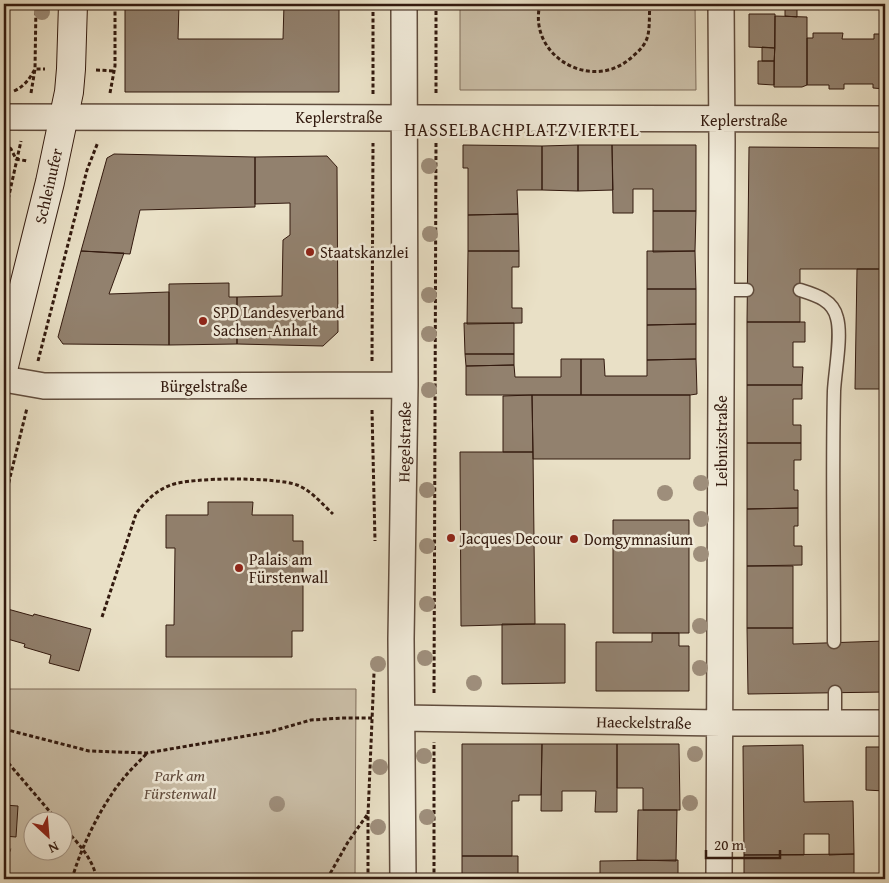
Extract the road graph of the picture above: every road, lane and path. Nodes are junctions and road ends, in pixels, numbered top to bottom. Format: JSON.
{"nodes":[{"id":1,"x":36,"y":4,"type":"edge"},
{"id":2,"x":73,"y":4,"type":"edge"},
{"id":3,"x":116,"y":4,"type":"edge"},
{"id":4,"x":373,"y":4,"type":"edge"},
{"id":5,"x":404,"y":4,"type":"edge"},
{"id":6,"x":436,"y":4,"type":"edge"},
{"id":7,"x":540,"y":4,"type":"edge"},
{"id":8,"x":650,"y":4,"type":"edge"},
{"id":9,"x":721,"y":4,"type":"edge"},
{"id":10,"x":35,"y":68,"type":"junction"},
{"id":11,"x":110,"y":90,"type":"dead end"},
{"id":12,"x":13,"y":92,"type":"dead end"},
{"id":13,"x":31,"y":93,"type":"dead end"},
{"id":14,"x":373,"y":100,"type":"dead end"},
{"id":15,"x":4,"y":117,"type":"edge"},
{"id":16,"x":64,"y":117,"type":"junction"},
{"id":17,"x":405,"y":117,"type":"junction"},
{"id":18,"x":436,"y":118,"type":"junction"},
{"id":19,"x":885,"y":119,"type":"edge"},
{"id":20,"x":722,"y":120,"type":"junction"},
{"id":21,"x":373,"y":136,"type":"dead end"},
{"id":22,"x":99,"y":140,"type":"dead end"},
{"id":23,"x":4,"y":143,"type":"edge"},
{"id":24,"x":20,"y":145,"type":"dead end"},
{"id":25,"x":16,"y":159,"type":"junction"},
{"id":26,"x":4,"y":218,"type":"edge"},
{"id":27,"x":722,"y":290,"type":"junction"},
{"id":28,"x":747,"y":290,"type":"dead end"},
{"id":29,"x":800,"y":290,"type":"dead end"},
{"id":30,"x":37,"y":365,"type":"dead end"},
{"id":31,"x":4,"y":366,"type":"edge"},
{"id":32,"x":372,"y":367,"type":"dead end"},
{"id":33,"x":4,"y":379,"type":"edge"},
{"id":34,"x":405,"y":385,"type":"junction"},
{"id":35,"x":372,"y":402,"type":"dead end"},
{"id":36,"x":27,"y":405,"type":"dead end"},
{"id":37,"x":4,"y":502,"type":"edge"},
{"id":38,"x":333,"y":514,"type":"dead end"},
{"id":39,"x":376,"y":547,"type":"dead end"},
{"id":40,"x":102,"y":617,"type":"dead end"},
{"id":41,"x":834,"y":642,"type":"dead end"},
{"id":42,"x":374,"y":665,"type":"dead end"},
{"id":43,"x":835,"y":692,"type":"dead end"},
{"id":44,"x":434,"y":697,"type":"dead end"},
{"id":45,"x":372,"y":718,"type":"junction"},
{"id":46,"x":402,"y":718,"type":"junction"},
{"id":47,"x":720,"y":723,"type":"junction"},
{"id":48,"x":836,"y":723,"type":"junction"},
{"id":49,"x":885,"y":723,"type":"edge"},
{"id":50,"x":4,"y":730,"type":"edge"},
{"id":51,"x":434,"y":740,"type":"dead end"},
{"id":52,"x":147,"y":753,"type":"junction"},
{"id":53,"x":4,"y":758,"type":"edge"},
{"id":54,"x":48,"y":810,"type":"edge"},
{"id":55,"x":368,"y":815,"type":"junction"},
{"id":56,"x":72,"y":836,"type":"edge"},
{"id":57,"x":83,"y":848,"type":"junction"},
{"id":58,"x":4,"y":849,"type":"edge"},
{"id":59,"x":11,"y":850,"type":"dead end"},
{"id":60,"x":72,"y":879,"type":"edge"},
{"id":61,"x":97,"y":879,"type":"edge"},
{"id":62,"x":327,"y":879,"type":"edge"},
{"id":63,"x":368,"y":879,"type":"edge"},
{"id":64,"x":403,"y":879,"type":"edge"},
{"id":65,"x":434,"y":879,"type":"edge"},
{"id":66,"x":720,"y":879,"type":"edge"}],
"edges":[{"from":1,"to":10,"type":"path"},
{"from":2,"to":16,"type":"main road","name":"Schleinufer"},
{"from":3,"to":11,"type":"path"},
{"from":4,"to":14,"type":"path"},
{"from":5,"to":17,"type":"street","name":"Hegelstraße"},
{"from":6,"to":18,"type":"path","name":"Hegelstraße"},
{"from":7,"to":8,"type":"path"},
{"from":9,"to":20,"type":"street","name":"Leibnizstraße"},
{"from":10,"to":12,"type":"path"},
{"from":10,"to":13,"type":"path"},
{"from":15,"to":16,"type":"street","name":"Keplerstraße"},
{"from":16,"to":17,"type":"street","name":"Keplerstraße"},
{"from":16,"to":31,"type":"main road","name":"Schleinufer"},
{"from":17,"to":18,"type":"street","name":"Keplerstraße"},
{"from":17,"to":34,"type":"street","name":"Hegelstraße"},
{"from":18,"to":20,"type":"street","name":"Keplerstraße"},
{"from":18,"to":44,"type":"path","name":"Hegelstraße"},
{"from":19,"to":20,"type":"street","name":"Keplerstraße"},
{"from":20,"to":27,"type":"street","name":"Leibnizstraße"},
{"from":21,"to":32,"type":"path"},
{"from":22,"to":30,"type":"path","name":"Schleinufer"},
{"from":23,"to":25,"type":"path"},
{"from":24,"to":25,"type":"path"},
{"from":25,"to":26,"type":"path"},
{"from":27,"to":28,"type":"lane"},
{"from":27,"to":47,"type":"street","name":"Leibnizstraße"},
{"from":29,"to":41,"type":"lane"},
{"from":33,"to":34,"type":"street","name":"Bürgelstraße"},
{"from":34,"to":46,"type":"street","name":"Hegelstraße"},
{"from":35,"to":39,"type":"path","name":"Hegelstraße"},
{"from":36,"to":37,"type":"path"},
{"from":38,"to":40,"type":"path"},
{"from":42,"to":45,"type":"path"},
{"from":43,"to":48,"type":"lane"},
{"from":45,"to":52,"type":"path"},
{"from":45,"to":55,"type":"path"},
{"from":46,"to":47,"type":"street","name":"Haeckelstraße"},
{"from":46,"to":64,"type":"street","name":"Hegelstraße"},
{"from":47,"to":48,"type":"street","name":"Haeckelstraße"},
{"from":47,"to":66,"type":"street","name":"Leibnizstraße"},
{"from":48,"to":49,"type":"street","name":"Haeckelstraße"},
{"from":50,"to":52,"type":"path"},
{"from":51,"to":65,"type":"path"},
{"from":52,"to":57,"type":"path"},
{"from":53,"to":54,"type":"path"},
{"from":55,"to":62,"type":"path"},
{"from":55,"to":63,"type":"path"},
{"from":56,"to":57,"type":"path"},
{"from":57,"to":60,"type":"path"},
{"from":57,"to":61,"type":"path"},
{"from":58,"to":59,"type":"path"}]}
